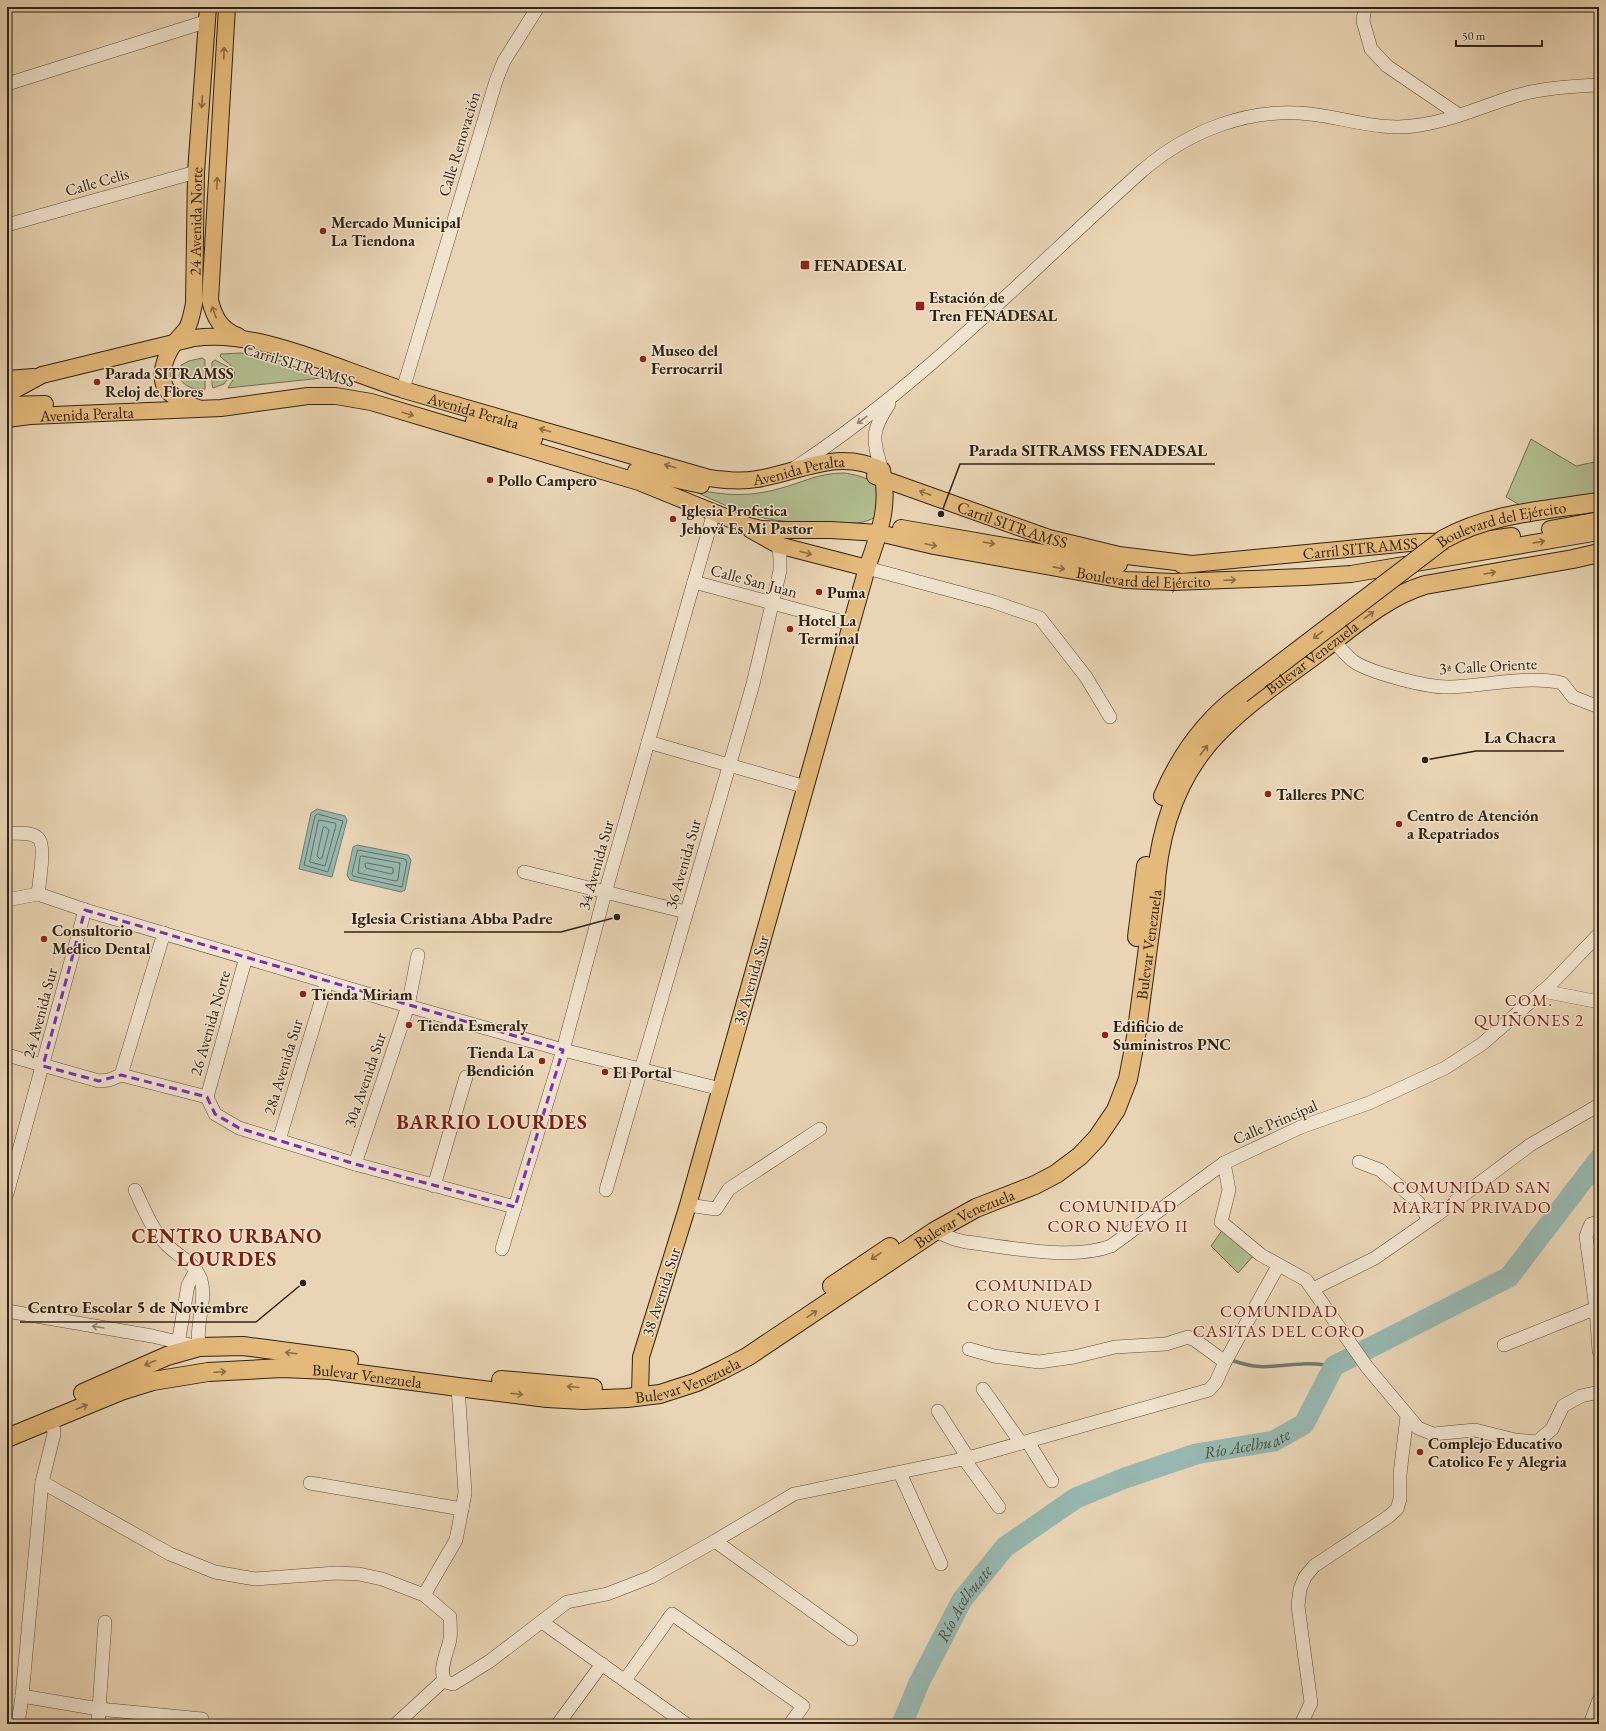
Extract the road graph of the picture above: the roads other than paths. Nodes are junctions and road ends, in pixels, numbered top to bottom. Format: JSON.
{"nodes":[{"id":1,"x":227,"y":7,"type":"edge"},
{"id":2,"x":538,"y":7,"type":"edge"},
{"id":3,"x":1365,"y":7,"type":"edge"},
{"id":4,"x":208,"y":14,"type":"edge"},
{"id":5,"x":7,"y":84,"type":"edge"},
{"id":6,"x":1599,"y":85,"type":"edge"},
{"id":7,"x":1459,"y":115,"type":"junction"},
{"id":8,"x":196,"y":172,"type":"junction"},
{"id":9,"x":7,"y":225,"type":"edge"},
{"id":10,"x":241,"y":338,"type":"junction"},
{"id":11,"x":170,"y":349,"type":"junction"},
{"id":12,"x":10,"y":387,"type":"edge"},
{"id":13,"x":402,"y":394,"type":"junction"},
{"id":14,"x":893,"y":397,"type":"junction"},
{"id":15,"x":180,"y":400,"type":"junction"},
{"id":16,"x":7,"y":405,"type":"edge"},
{"id":17,"x":199,"y":409,"type":"junction"},
{"id":18,"x":7,"y":419,"type":"edge"},
{"id":19,"x":790,"y":471,"type":"junction"},
{"id":20,"x":883,"y":474,"type":"junction"},
{"id":21,"x":650,"y":475,"type":"junction"},
{"id":22,"x":1599,"y":502,"type":"edge"},
{"id":23,"x":714,"y":512,"type":"junction"},
{"id":24,"x":1599,"y":520,"type":"edge"},
{"id":25,"x":745,"y":525,"type":"junction"},
{"id":26,"x":880,"y":529,"type":"junction"},
{"id":27,"x":1599,"y":532,"type":"edge"},
{"id":28,"x":778,"y":545,"type":"junction"},
{"id":29,"x":1599,"y":553,"type":"edge"},
{"id":30,"x":1192,"y":564,"type":"junction"},
{"id":31,"x":867,"y":568,"type":"junction"},
{"id":32,"x":694,"y":582,"type":"junction"},
{"id":33,"x":772,"y":604,"type":"junction"},
{"id":34,"x":851,"y":624,"type":"junction"},
{"id":35,"x":1334,"y":641,"type":"junction"},
{"id":36,"x":1241,"y":694,"type":"joint"},
{"id":37,"x":1599,"y":707,"type":"edge"},
{"id":38,"x":1110,"y":717,"type":"dead end"},
{"id":39,"x":648,"y":742,"type":"junction"},
{"id":40,"x":729,"y":764,"type":"junction"},
{"id":41,"x":806,"y":787,"type":"junction"},
{"id":42,"x":7,"y":834,"type":"edge"},
{"id":43,"x":524,"y":872,"type":"dead end"},
{"id":44,"x":605,"y":893,"type":"junction"},
{"id":45,"x":38,"y":894,"type":"junction"},
{"id":46,"x":7,"y":900,"type":"edge"},
{"id":47,"x":85,"y":910,"type":"junction"},
{"id":48,"x":686,"y":912,"type":"junction"},
{"id":49,"x":164,"y":933,"type":"junction"},
{"id":50,"x":1599,"y":934,"type":"edge"},
{"id":51,"x":418,"y":955,"type":"dead end"},
{"id":52,"x":246,"y":957,"type":"junction"},
{"id":53,"x":327,"y":982,"type":"junction"},
{"id":54,"x":1543,"y":991,"type":"junction"},
{"id":55,"x":1599,"y":1002,"type":"edge"},
{"id":56,"x":408,"y":1006,"type":"junction"},
{"id":57,"x":563,"y":1050,"type":"junction"},
{"id":58,"x":7,"y":1055,"type":"edge"},
{"id":59,"x":43,"y":1066,"type":"junction"},
{"id":60,"x":642,"y":1070,"type":"junction"},
{"id":61,"x":121,"y":1075,"type":"junction"},
{"id":62,"x":466,"y":1077,"type":"dead end"},
{"id":63,"x":721,"y":1089,"type":"junction"},
{"id":64,"x":207,"y":1097,"type":"junction"},
{"id":65,"x":1599,"y":1105,"type":"edge"},
{"id":66,"x":820,"y":1129,"type":"dead end"},
{"id":67,"x":279,"y":1140,"type":"junction"},
{"id":68,"x":1359,"y":1162,"type":"dead end"},
{"id":69,"x":1224,"y":1163,"type":"junction"},
{"id":70,"x":355,"y":1164,"type":"junction"},
{"id":71,"x":434,"y":1186,"type":"junction"},
{"id":72,"x":135,"y":1190,"type":"dead end"},
{"id":73,"x":606,"y":1190,"type":"dead end"},
{"id":74,"x":7,"y":1194,"type":"edge"},
{"id":75,"x":688,"y":1205,"type":"junction"},
{"id":76,"x":515,"y":1207,"type":"junction"},
{"id":77,"x":1429,"y":1220,"type":"junction"},
{"id":78,"x":1599,"y":1222,"type":"edge"},
{"id":79,"x":935,"y":1230,"type":"junction"},
{"id":80,"x":502,"y":1249,"type":"dead end"},
{"id":81,"x":1278,"y":1266,"type":"junction"},
{"id":82,"x":196,"y":1270,"type":"junction"},
{"id":83,"x":1313,"y":1289,"type":"junction"},
{"id":84,"x":1597,"y":1308,"type":"edge"},
{"id":85,"x":7,"y":1311,"type":"edge"},
{"id":86,"x":1504,"y":1345,"type":"dead end"},
{"id":87,"x":177,"y":1347,"type":"junction"},
{"id":88,"x":200,"y":1347,"type":"junction"},
{"id":89,"x":969,"y":1349,"type":"dead end"},
{"id":90,"x":1599,"y":1351,"type":"edge"},
{"id":91,"x":1225,"y":1362,"type":"junction"},
{"id":92,"x":191,"y":1375,"type":"junction"},
{"id":93,"x":458,"y":1387,"type":"junction"},
{"id":94,"x":640,"y":1389,"type":"junction"},
{"id":95,"x":983,"y":1389,"type":"dead end"},
{"id":96,"x":671,"y":1391,"type":"junction"},
{"id":97,"x":1599,"y":1392,"type":"edge"},
{"id":98,"x":609,"y":1399,"type":"junction"},
{"id":99,"x":938,"y":1411,"type":"dead end"},
{"id":100,"x":1407,"y":1416,"type":"junction"},
{"id":101,"x":51,"y":1420,"type":"junction"},
{"id":102,"x":7,"y":1427,"type":"edge"},
{"id":103,"x":7,"y":1438,"type":"edge"},
{"id":104,"x":1025,"y":1442,"type":"junction"},
{"id":105,"x":966,"y":1458,"type":"junction"},
{"id":106,"x":900,"y":1473,"type":"junction"},
{"id":107,"x":1052,"y":1481,"type":"dead end"},
{"id":108,"x":42,"y":1482,"type":"junction"},
{"id":109,"x":310,"y":1484,"type":"dead end"},
{"id":110,"x":999,"y":1507,"type":"dead end"},
{"id":111,"x":462,"y":1509,"type":"junction"},
{"id":112,"x":715,"y":1541,"type":"junction"},
{"id":113,"x":941,"y":1564,"type":"dead end"},
{"id":114,"x":424,"y":1595,"type":"junction"},
{"id":115,"x":105,"y":1622,"type":"dead end"},
{"id":116,"x":542,"y":1622,"type":"junction"},
{"id":117,"x":851,"y":1639,"type":"dead end"},
{"id":118,"x":602,"y":1664,"type":"junction"},
{"id":119,"x":444,"y":1680,"type":"junction"},
{"id":120,"x":625,"y":1680,"type":"junction"},
{"id":121,"x":22,"y":1696,"type":"junction"},
{"id":122,"x":1599,"y":1700,"type":"edge"},
{"id":123,"x":99,"y":1709,"type":"junction"},
{"id":124,"x":202,"y":1719,"type":"dead end"},
{"id":125,"x":18,"y":1724,"type":"edge"},
{"id":126,"x":98,"y":1724,"type":"edge"},
{"id":127,"x":396,"y":1724,"type":"edge"},
{"id":128,"x":558,"y":1724,"type":"edge"},
{"id":129,"x":686,"y":1724,"type":"edge"},
{"id":130,"x":790,"y":1724,"type":"edge"},
{"id":131,"x":1301,"y":1724,"type":"edge"},
{"id":132,"x":1590,"y":1724,"type":"edge"}],
"edges":[{"from":10,"to":1,"type":"main road","name":"24 Avenida Norte","one_way":true},
{"from":2,"to":13,"type":"street","name":"Calle Renovación"},
{"from":3,"to":7,"type":"street"},
{"from":4,"to":5,"type":"street"},
{"from":4,"to":8,"type":"main road","name":"24 Avenida Norte","one_way":true},
{"from":6,"to":7,"type":"street"},
{"from":7,"to":14,"type":"street"},
{"from":8,"to":9,"type":"street","name":"Calle Celis"},
{"from":8,"to":11,"type":"main road","name":"24 Avenida Norte"},
{"from":10,"to":11,"type":"main road","name":"Avenida Peralta"},
{"from":10,"to":13,"type":"main road","name":"Avenida Peralta"},
{"from":11,"to":12,"type":"main road","name":"Carril SITRAMSS"},
{"from":11,"to":12,"type":"main road","name":"Avenida Peralta"},
{"from":11,"to":13,"type":"main road","name":"Carril SITRAMSS"},
{"from":11,"to":15,"type":"main road","name":"24 Avenida Norte"},
{"from":13,"to":15,"type":"main road","name":"Carril SITRAMSS"},
{"from":19,"to":13,"type":"main road","name":"Avenida Peralta","one_way":true},
{"from":13,"to":21,"type":"main road","name":"Carril SITRAMSS"},
{"from":14,"to":19,"type":"street","one_way":true},
{"from":14,"to":20,"type":"street"},
{"from":15,"to":16,"type":"main road","name":"Carril SITRAMSS"},
{"from":15,"to":17,"type":"main road","name":"24 Avenida Norte"},
{"from":17,"to":18,"type":"main road","name":"Avenida Peralta"},
{"from":17,"to":23,"type":"main road","name":"Avenida Peralta","one_way":true},
{"from":19,"to":20,"type":"main road","name":"Avenida Peralta"},
{"from":20,"to":21,"type":"main road","name":"Carril SITRAMSS"},
{"from":20,"to":26,"type":"main road"},
{"from":30,"to":20,"type":"main road","name":"Carril SITRAMSS","one_way":true},
{"from":21,"to":26,"type":"main road","name":"Carril SITRAMSS"},
{"from":22,"to":36,"type":"highway","name":"Boulevard del Ejército","one_way":true,"bridge":true},
{"from":23,"to":25,"type":"main road","name":"Avenida Peralta"},
{"from":23,"to":32,"type":"street","name":"34 Avenida Sur"},
{"from":24,"to":30,"type":"main road","name":"Carril SITRAMSS"},
{"from":25,"to":26,"type":"main road","name":"Avenida Peralta"},
{"from":25,"to":28,"type":"main road","name":"Avenida Peralta"},
{"from":26,"to":27,"type":"main road","name":"Boulevard del Ejército","one_way":true},
{"from":26,"to":30,"type":"main road","name":"Carril SITRAMSS","one_way":true},
{"from":26,"to":31,"type":"main road"},
{"from":28,"to":31,"type":"main road","name":"Avenida Peralta","one_way":true},
{"from":28,"to":33,"type":"street","name":"36 Avenida Sur"},
{"from":35,"to":29,"type":"highway","name":"Bulevar Venezuela","one_way":true},
{"from":31,"to":34,"type":"main road","name":"38 Avenida Sur"},
{"from":31,"to":38,"type":"street"},
{"from":32,"to":33,"type":"street","name":"Calle San Juan"},
{"from":32,"to":39,"type":"street","name":"34 Avenida Sur"},
{"from":33,"to":34,"type":"street","name":"Calle San Juan"},
{"from":33,"to":40,"type":"street","name":"36 Avenida Sur"},
{"from":34,"to":41,"type":"main road","name":"38 Avenida Sur"},
{"from":35,"to":37,"type":"street","name":"3ª Calle Oriente"},
{"from":79,"to":35,"type":"highway","name":"Bulevar Venezuela","one_way":true},
{"from":36,"to":94,"type":"highway","name":"Bulevar Venezuela","one_way":true},
{"from":39,"to":40,"type":"street"},
{"from":39,"to":44,"type":"street","name":"34 Avenida Sur"},
{"from":40,"to":41,"type":"street"},
{"from":40,"to":48,"type":"street","name":"36 Avenida Sur"},
{"from":41,"to":63,"type":"main road","name":"38 Avenida Sur"},
{"from":42,"to":45,"type":"street"},
{"from":43,"to":44,"type":"street"},
{"from":44,"to":48,"type":"street"},
{"from":44,"to":57,"type":"street","name":"34 Avenida Sur"},
{"from":45,"to":46,"type":"street"},
{"from":45,"to":47,"type":"street"},
{"from":47,"to":49,"type":"street"},
{"from":47,"to":59,"type":"street","name":"24 Avenida Sur"},
{"from":48,"to":60,"type":"street","name":"36 Avenida Sur"},
{"from":49,"to":52,"type":"street"},
{"from":49,"to":61,"type":"street"},
{"from":50,"to":54,"type":"street","name":"Calle Principal"},
{"from":51,"to":56,"type":"street","name":"30a Avenida Sur"},
{"from":52,"to":53,"type":"street"},
{"from":52,"to":64,"type":"street","name":"26 Avenida Norte"},
{"from":53,"to":56,"type":"street"},
{"from":53,"to":67,"type":"street","name":"28a Avenida Sur"},
{"from":54,"to":55,"type":"street"},
{"from":54,"to":69,"type":"street","name":"Calle Principal"},
{"from":56,"to":57,"type":"street"},
{"from":56,"to":70,"type":"street","name":"30a Avenida Sur"},
{"from":57,"to":60,"type":"street"},
{"from":57,"to":76,"type":"street","name":"34 Avenida Sur"},
{"from":58,"to":59,"type":"street"},
{"from":59,"to":61,"type":"street"},
{"from":59,"to":74,"type":"street","name":"24 Avenida Sur"},
{"from":60,"to":63,"type":"street"},
{"from":60,"to":73,"type":"street","name":"36 Avenida Sur"},
{"from":61,"to":64,"type":"street"},
{"from":62,"to":71,"type":"street"},
{"from":63,"to":75,"type":"main road","name":"38 Avenida Sur"},
{"from":64,"to":67,"type":"street"},
{"from":65,"to":77,"type":"street"},
{"from":66,"to":75,"type":"street"},
{"from":67,"to":70,"type":"street"},
{"from":68,"to":77,"type":"street"},
{"from":69,"to":79,"type":"street","name":"Calle Principal"},
{"from":69,"to":81,"type":"street"},
{"from":70,"to":71,"type":"street"},
{"from":71,"to":76,"type":"street"},
{"from":72,"to":82,"type":"street"},
{"from":75,"to":94,"type":"main road","name":"38 Avenida Sur"},
{"from":76,"to":80,"type":"street","name":"34 Avenida Sur"},
{"from":77,"to":83,"type":"street"},
{"from":78,"to":84,"type":"street"},
{"from":96,"to":79,"type":"highway","name":"Bulevar Venezuela","one_way":true},
{"from":81,"to":83,"type":"street"},
{"from":81,"to":91,"type":"street"},
{"from":82,"to":87,"type":"street"},
{"from":82,"to":88,"type":"street"},
{"from":83,"to":100,"type":"street"},
{"from":84,"to":86,"type":"street"},
{"from":84,"to":90,"type":"street"},
{"from":87,"to":85,"type":"street","one_way":true},
{"from":87,"to":88,"type":"highway","name":"Bulevar Venezuela"},
{"from":87,"to":102,"type":"highway","name":"Bulevar Venezuela","one_way":true},
{"from":88,"to":92,"type":"highway"},
{"from":94,"to":88,"type":"highway","name":"Bulevar Venezuela","one_way":true},
{"from":89,"to":91,"type":"street"},
{"from":91,"to":104,"type":"street"},
{"from":92,"to":93,"type":"highway","name":"Bulevar Venezuela","one_way":true},
{"from":101,"to":92,"type":"highway","name":"Bulevar Venezuela","one_way":true},
{"from":93,"to":98,"type":"highway","name":"Bulevar Venezuela","one_way":true},
{"from":93,"to":111,"type":"street"},
{"from":94,"to":96,"type":"highway"},
{"from":94,"to":98,"type":"highway"},
{"from":95,"to":104,"type":"street"},
{"from":96,"to":98,"type":"highway","name":"Bulevar Venezuela"},
{"from":97,"to":100,"type":"street"},
{"from":99,"to":105,"type":"street"},
{"from":100,"to":131,"type":"street"},
{"from":101,"to":103,"type":"highway","name":"Bulevar Venezuela"},
{"from":101,"to":108,"type":"street"},
{"from":104,"to":105,"type":"street"},
{"from":104,"to":107,"type":"street"},
{"from":105,"to":106,"type":"street"},
{"from":105,"to":110,"type":"street"},
{"from":106,"to":112,"type":"street"},
{"from":106,"to":113,"type":"street"},
{"from":108,"to":114,"type":"street"},
{"from":108,"to":121,"type":"street"},
{"from":109,"to":111,"type":"street"},
{"from":111,"to":114,"type":"street"},
{"from":112,"to":116,"type":"street"},
{"from":112,"to":117,"type":"street"},
{"from":114,"to":119,"type":"street"},
{"from":115,"to":123,"type":"street"},
{"from":116,"to":118,"type":"street"},
{"from":116,"to":119,"type":"street"},
{"from":118,"to":120,"type":"street"},
{"from":118,"to":128,"type":"street"},
{"from":119,"to":127,"type":"street"},
{"from":120,"to":129,"type":"street"},
{"from":120,"to":130,"type":"street"},
{"from":121,"to":123,"type":"street"},
{"from":121,"to":125,"type":"street"},
{"from":122,"to":132,"type":"street"},
{"from":123,"to":124,"type":"street"},
{"from":123,"to":126,"type":"street"}]}
